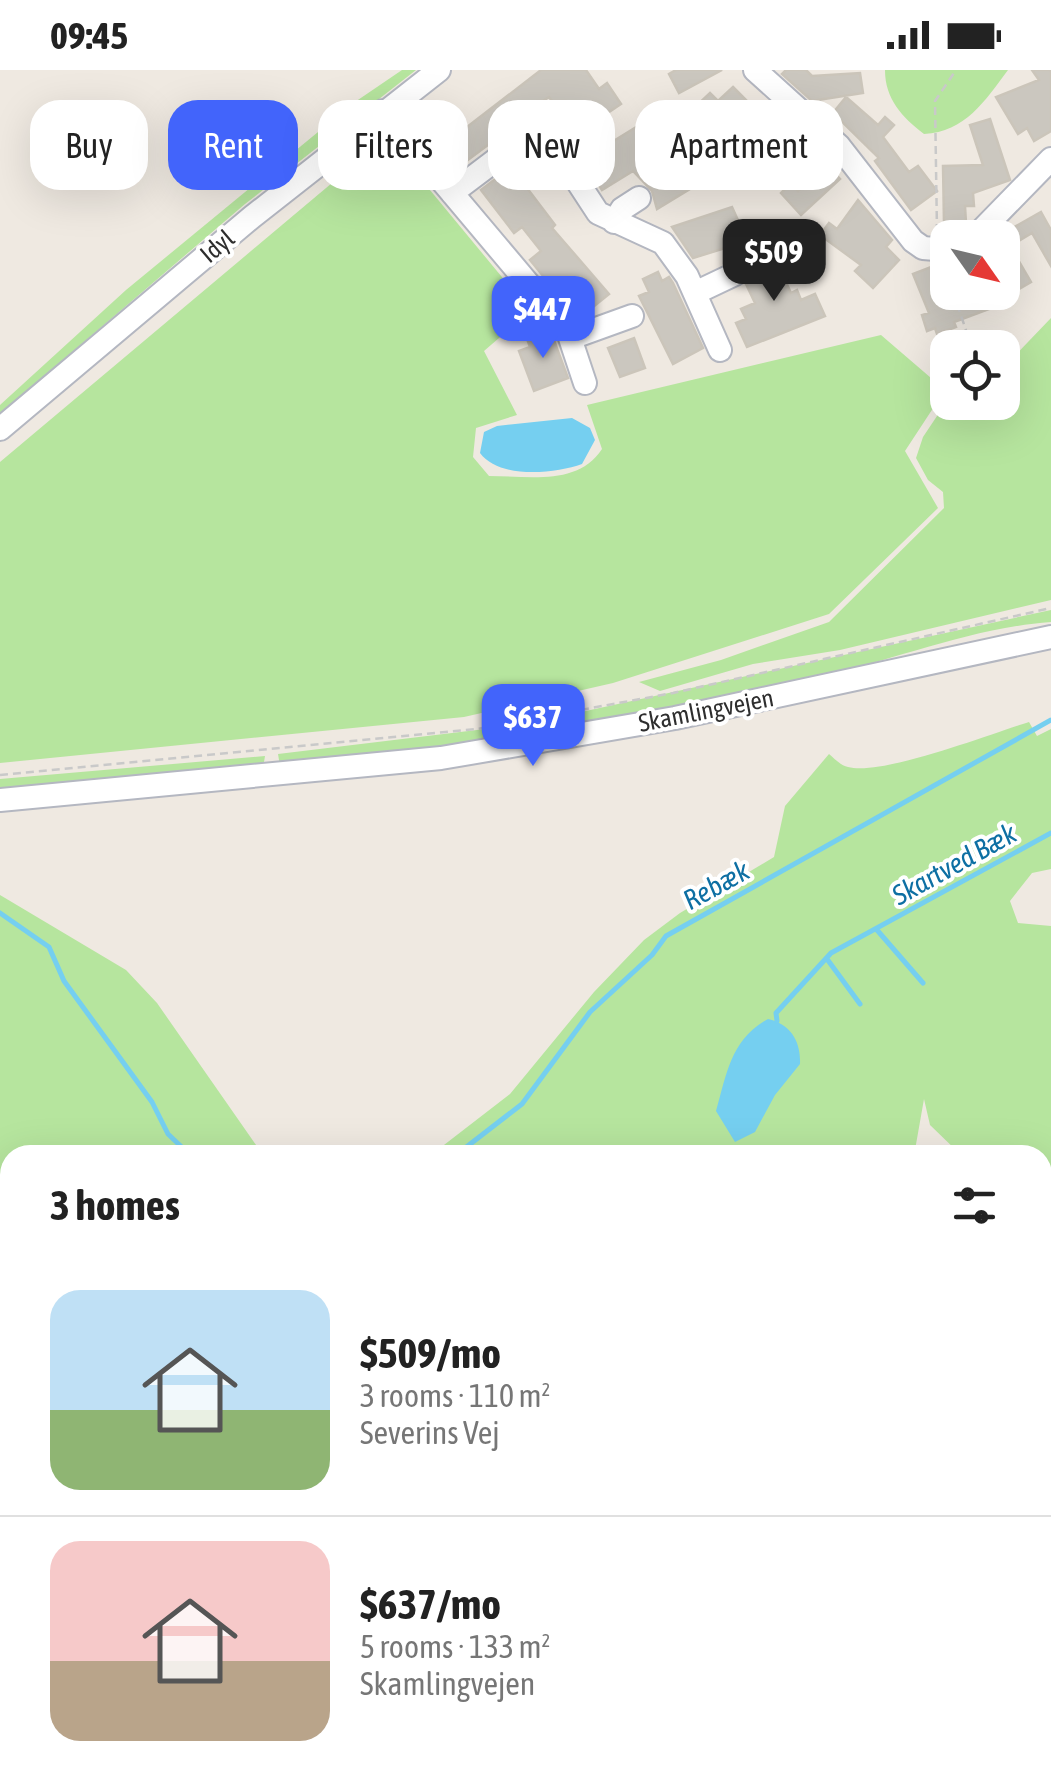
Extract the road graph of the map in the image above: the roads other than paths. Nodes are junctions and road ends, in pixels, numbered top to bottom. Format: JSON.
{"nodes":[{"id":1,"x":439,"y":70,"type":"edge"},
{"id":2,"x":755,"y":70,"type":"edge"},
{"id":3,"x":398,"y":100,"type":"edge"},
{"id":4,"x":1051,"y":159,"type":"edge"},
{"id":5,"x":318,"y":165,"type":"edge"},
{"id":6,"x":488,"y":166,"type":"edge"},
{"id":7,"x":449,"y":190,"type":"edge"},
{"id":8,"x":583,"y":190,"type":"edge"},
{"id":9,"x":452,"y":193,"type":"junction"},
{"id":10,"x":639,"y":198,"type":"dead end"},
{"id":11,"x":992,"y":220,"type":"edge"},
{"id":12,"x":614,"y":222,"type":"junction"},
{"id":13,"x":930,"y":247,"type":"edge"},
{"id":14,"x":736,"y":274,"type":"dead end"},
{"id":15,"x":694,"y":293,"type":"junction"},
{"id":16,"x":632,"y":316,"type":"dead end"},
{"id":17,"x":571,"y":338,"type":"junction"},
{"id":18,"x":720,"y":350,"type":"dead end"},
{"id":19,"x":585,"y":383,"type":"dead end"},
{"id":20,"x":0,"y":429,"type":"edge"},
{"id":21,"x":1051,"y":637,"type":"edge"},
{"id":22,"x":0,"y":800,"type":"edge"}],
"edges":[{"from":1,"to":3,"type":"street","name":"Idyl"},
{"from":2,"to":13,"type":"street"},
{"from":4,"to":11,"type":"street"},
{"from":5,"to":20,"type":"street","name":"Idyl"},
{"from":6,"to":9,"type":"street"},
{"from":7,"to":9,"type":"street"},
{"from":8,"to":12,"type":"street"},
{"from":9,"to":17,"type":"street"},
{"from":10,"to":12,"type":"street"},
{"from":12,"to":15,"type":"street"},
{"from":14,"to":15,"type":"street"},
{"from":15,"to":18,"type":"street"},
{"from":16,"to":17,"type":"street"},
{"from":17,"to":19,"type":"street"},
{"from":21,"to":22,"type":"street","name":"Skamlingvejen"}]}
